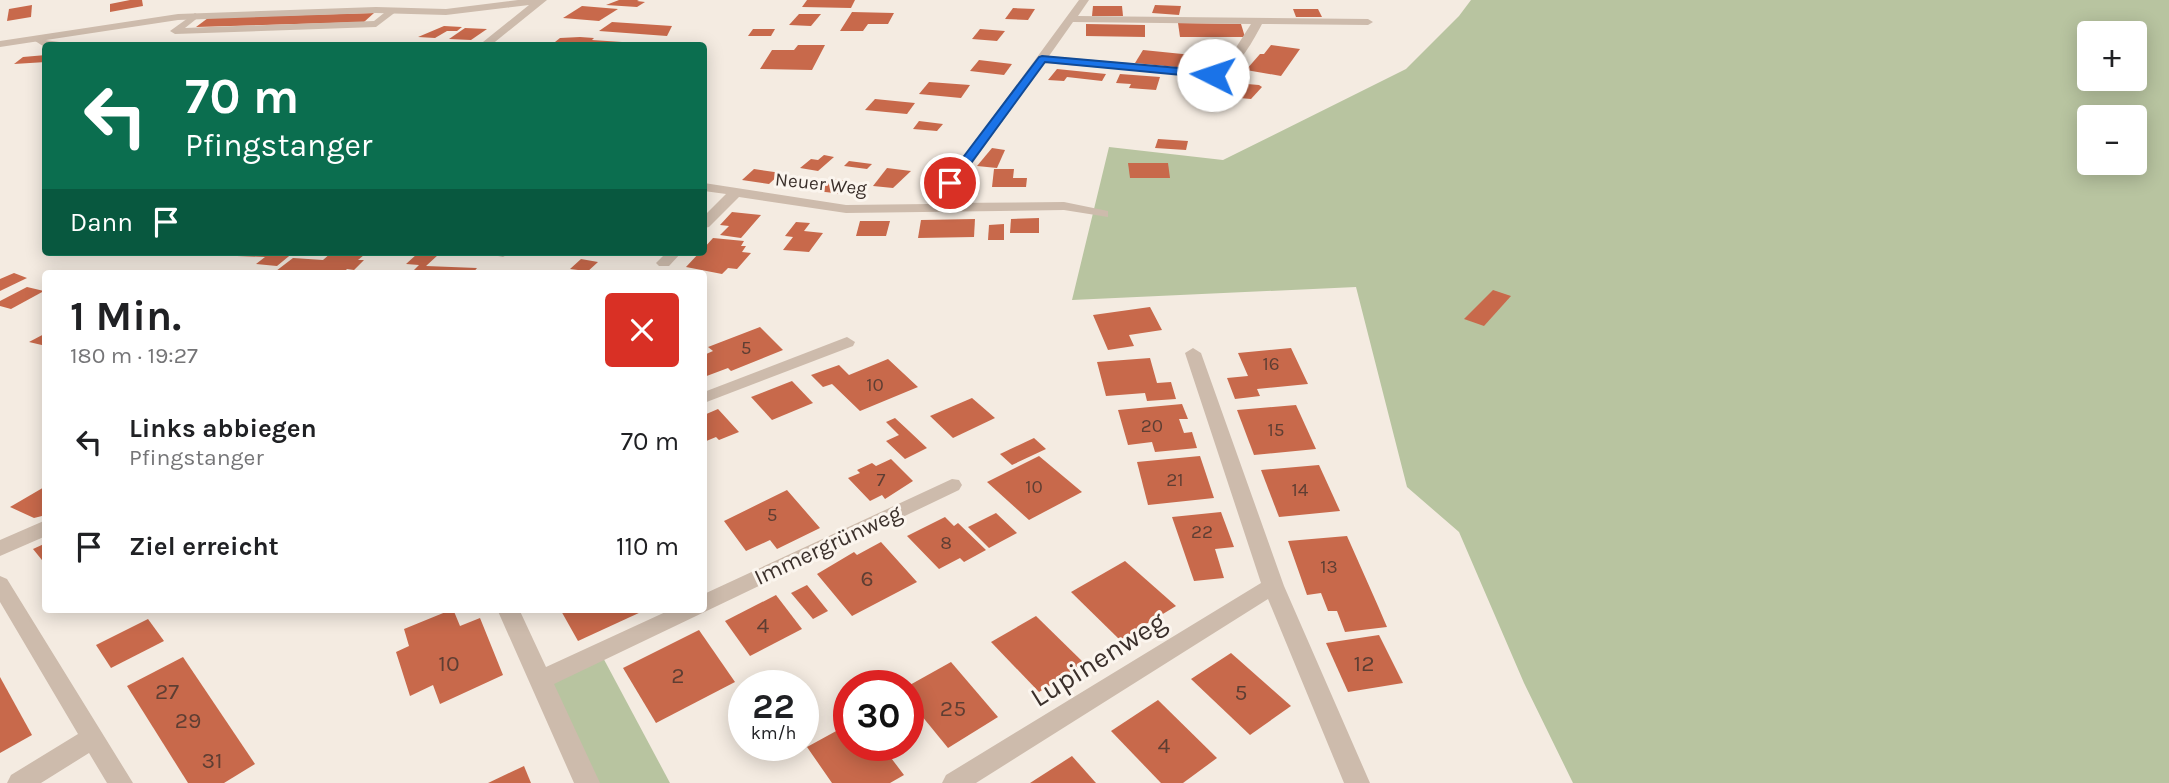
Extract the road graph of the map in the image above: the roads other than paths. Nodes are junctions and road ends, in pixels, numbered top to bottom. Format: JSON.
{"nodes":[{"id":1,"x":406,"y":0,"type":"edge"},
{"id":2,"x":1084,"y":0,"type":"edge"},
{"id":3,"x":539,"y":1,"type":"edge"},
{"id":4,"x":392,"y":11,"type":"junction"},
{"id":5,"x":195,"y":16,"type":"junction"},
{"id":6,"x":1070,"y":19,"type":"junction"},
{"id":7,"x":1258,"y":21,"type":"junction"},
{"id":8,"x":1368,"y":22,"type":"dead end"},
{"id":9,"x":37,"y":39,"type":"junction"},
{"id":10,"x":47,"y":42,"type":"edge"},
{"id":11,"x":488,"y":42,"type":"edge"},
{"id":12,"x":0,"y":44,"type":"edge"},
{"id":13,"x":1042,"y":59,"type":"junction"},
{"id":14,"x":707,"y":188,"type":"edge"},
{"id":15,"x":735,"y":193,"type":"junction"},
{"id":16,"x":934,"y":208,"type":"junction"},
{"id":17,"x":1103,"y":214,"type":"dead end"},
{"id":18,"x":707,"y":221,"type":"edge"},
{"id":19,"x":847,"y":342,"type":"dead end"},
{"id":20,"x":1193,"y":353,"type":"dead end"},
{"id":21,"x":707,"y":397,"type":"edge"},
{"id":22,"x":951,"y":485,"type":"dead end"},
{"id":23,"x":42,"y":529,"type":"edge"},
{"id":24,"x":0,"y":549,"type":"edge"},
{"id":25,"x":0,"y":583,"type":"edge"},
{"id":26,"x":1273,"y":586,"type":"junction"},
{"id":27,"x":707,"y":602,"type":"edge"},
{"id":28,"x":510,"y":613,"type":"edge"},
{"id":29,"x":683,"y":613,"type":"edge"},
{"id":30,"x":540,"y":680,"type":"junction"},
{"id":31,"x":92,"y":738,"type":"junction"},
{"id":32,"x":20,"y":783,"type":"edge"},
{"id":33,"x":120,"y":783,"type":"edge"},
{"id":34,"x":587,"y":783,"type":"edge"},
{"id":35,"x":955,"y":783,"type":"edge"},
{"id":36,"x":1357,"y":783,"type":"edge"}],
"edges":[{"from":1,"to":4,"type":"street"},
{"from":2,"to":6,"type":"street"},
{"from":3,"to":4,"type":"street"},
{"from":3,"to":11,"type":"street"},
{"from":4,"to":5,"type":"street"},
{"from":4,"to":5,"type":"lane"},
{"from":5,"to":9,"type":"street"},
{"from":6,"to":7,"type":"street"},
{"from":6,"to":13,"type":"street"},
{"from":7,"to":8,"type":"street"},
{"from":7,"to":13,"type":"street"},
{"from":9,"to":10,"type":"lane"},
{"from":9,"to":12,"type":"street"},
{"from":13,"to":16,"type":"street"},
{"from":14,"to":15,"type":"street","name":"Neuer Weg"},
{"from":15,"to":16,"type":"street","name":"Neuer Weg"},
{"from":15,"to":18,"type":"street"},
{"from":16,"to":17,"type":"street","name":"Neuer Weg"},
{"from":19,"to":21,"type":"street"},
{"from":20,"to":26,"type":"street"},
{"from":22,"to":27,"type":"street","name":"Immergrünweg"},
{"from":23,"to":24,"type":"street"},
{"from":25,"to":31,"type":"street"},
{"from":26,"to":35,"type":"street","name":"Lupinenweg"},
{"from":26,"to":36,"type":"street"},
{"from":28,"to":30,"type":"street"},
{"from":29,"to":30,"type":"street"},
{"from":30,"to":34,"type":"street"},
{"from":31,"to":32,"type":"street"},
{"from":31,"to":33,"type":"street"}]}
